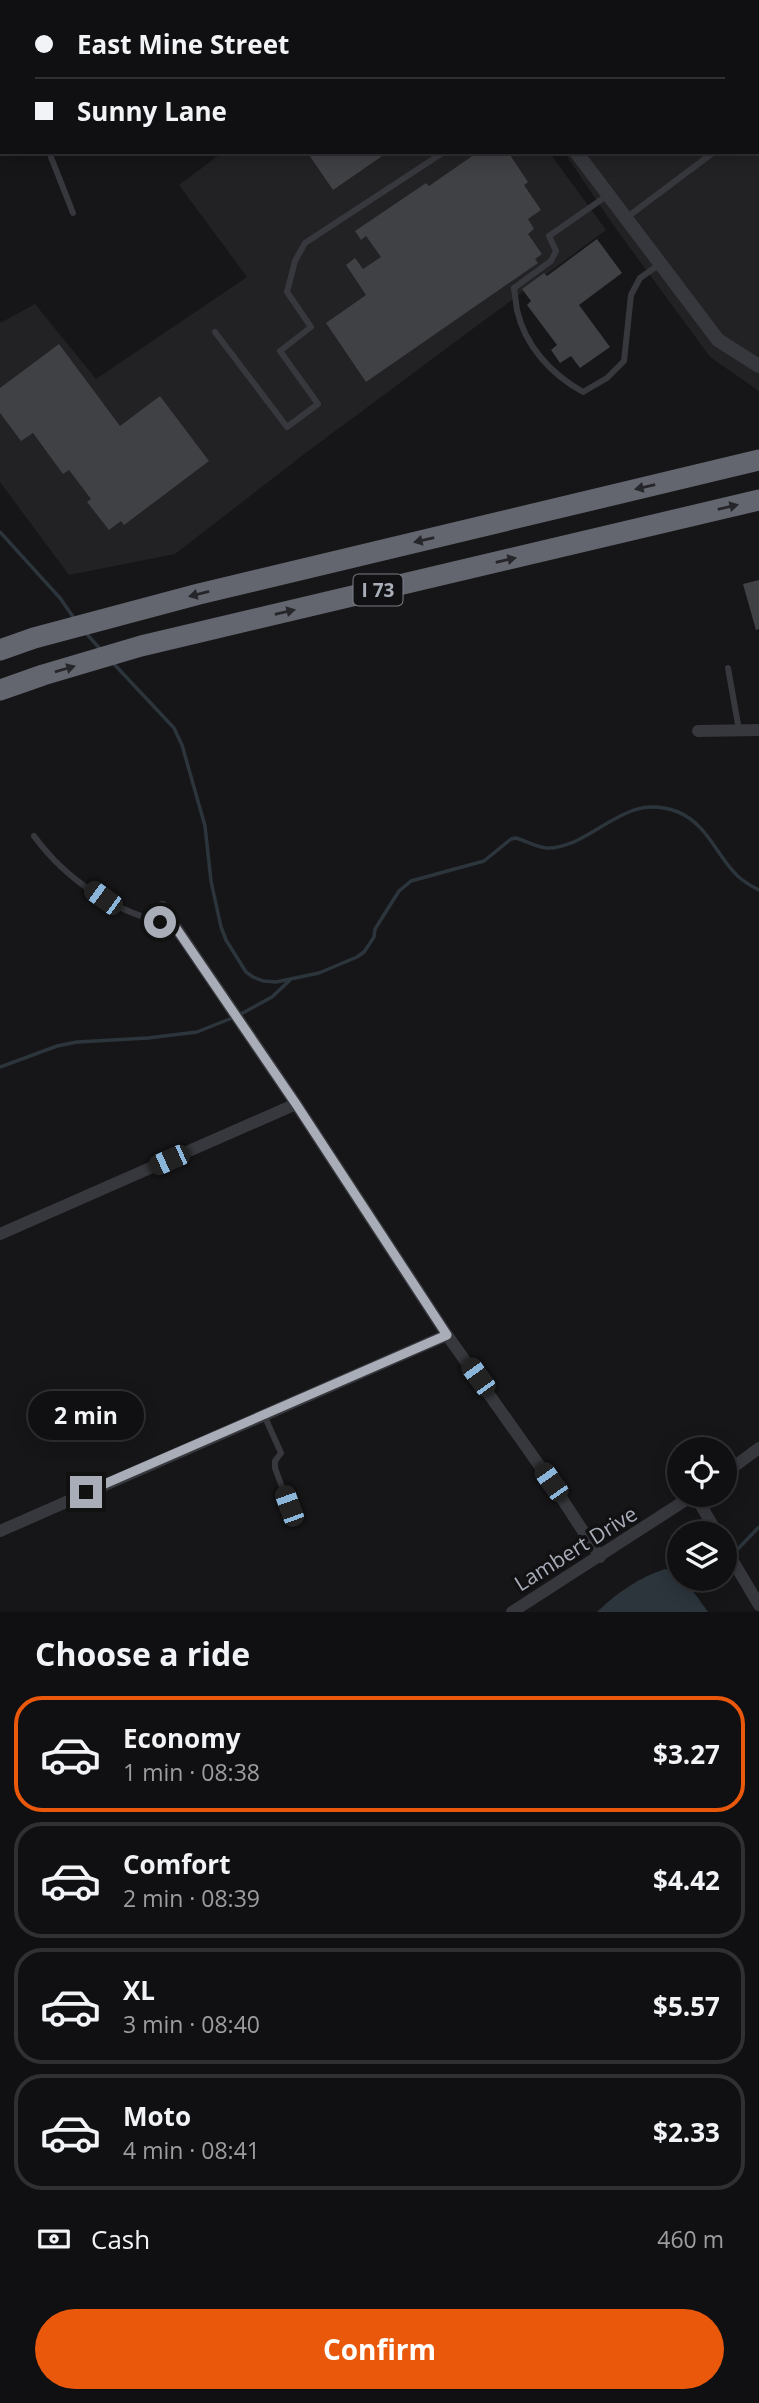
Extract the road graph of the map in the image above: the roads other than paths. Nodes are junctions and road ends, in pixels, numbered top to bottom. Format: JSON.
{"nodes":[{"id":1,"x":50,"y":154,"type":"edge"},
{"id":2,"x":441,"y":154,"type":"edge"},
{"id":3,"x":577,"y":154,"type":"edge"},
{"id":4,"x":711,"y":154,"type":"edge"},
{"id":5,"x":608,"y":195,"type":"junction"},
{"id":6,"x":74,"y":213,"type":"dead end"},
{"id":7,"x":625,"y":219,"type":"junction"},
{"id":8,"x":660,"y":264,"type":"junction"},
{"id":9,"x":215,"y":332,"type":"dead end"},
{"id":10,"x":759,"y":366,"type":"edge"},
{"id":11,"x":759,"y":460,"type":"edge"},
{"id":12,"x":759,"y":500,"type":"edge"},
{"id":13,"x":0,"y":650,"type":"edge"},
{"id":14,"x":728,"y":668,"type":"dead end"},
{"id":15,"x":0,"y":690,"type":"edge"},
{"id":16,"x":739,"y":730,"type":"junction"},
{"id":17,"x":759,"y":730,"type":"edge"},
{"id":18,"x":698,"y":732,"type":"dead end"},
{"id":19,"x":34,"y":836,"type":"dead end"},
{"id":20,"x":162,"y":907,"type":"dead end"},
{"id":21,"x":174,"y":925,"type":"junction"},
{"id":22,"x":296,"y":1104,"type":"junction"},
{"id":23,"x":0,"y":1234,"type":"edge"},
{"id":24,"x":447,"y":1335,"type":"junction"},
{"id":25,"x":264,"y":1415,"type":"junction"},
{"id":26,"x":759,"y":1448,"type":"edge"},
{"id":27,"x":737,"y":1464,"type":"edge"},
{"id":28,"x":289,"y":1506,"type":"dead end"},
{"id":29,"x":677,"y":1507,"type":"edge"},
{"id":30,"x":0,"y":1531,"type":"edge"},
{"id":31,"x":600,"y":1557,"type":"junction"},
{"id":32,"x":737,"y":1568,"type":"edge"},
{"id":33,"x":759,"y":1605,"type":"edge"},
{"id":34,"x":512,"y":1612,"type":"edge"}],
"edges":[{"from":1,"to":6,"type":"lane"},
{"from":2,"to":9,"type":"lane"},
{"from":3,"to":5,"type":"street"},
{"from":4,"to":7,"type":"lane"},
{"from":5,"to":7,"type":"street"},
{"from":5,"to":8,"type":"lane"},
{"from":7,"to":8,"type":"street"},
{"from":8,"to":10,"type":"street"},
{"from":11,"to":13,"type":"highway","number":"I 73","one_way":true},
{"from":15,"to":12,"type":"highway","number":"I 73","one_way":true},
{"from":14,"to":16,"type":"lane"},
{"from":16,"to":17,"type":"street"},
{"from":16,"to":18,"type":"street"},
{"from":19,"to":21,"type":"lane"},
{"from":20,"to":21,"type":"street"},
{"from":21,"to":22,"type":"street"},
{"from":22,"to":23,"type":"street"},
{"from":22,"to":24,"type":"street"},
{"from":24,"to":25,"type":"street"},
{"from":24,"to":31,"type":"street"},
{"from":25,"to":28,"type":"lane"},
{"from":25,"to":30,"type":"street"},
{"from":26,"to":27,"type":"street"},
{"from":29,"to":31,"type":"street","name":"Lambert Drive"},
{"from":31,"to":34,"type":"street","name":"Lambert Drive"},
{"from":32,"to":33,"type":"street"}]}
